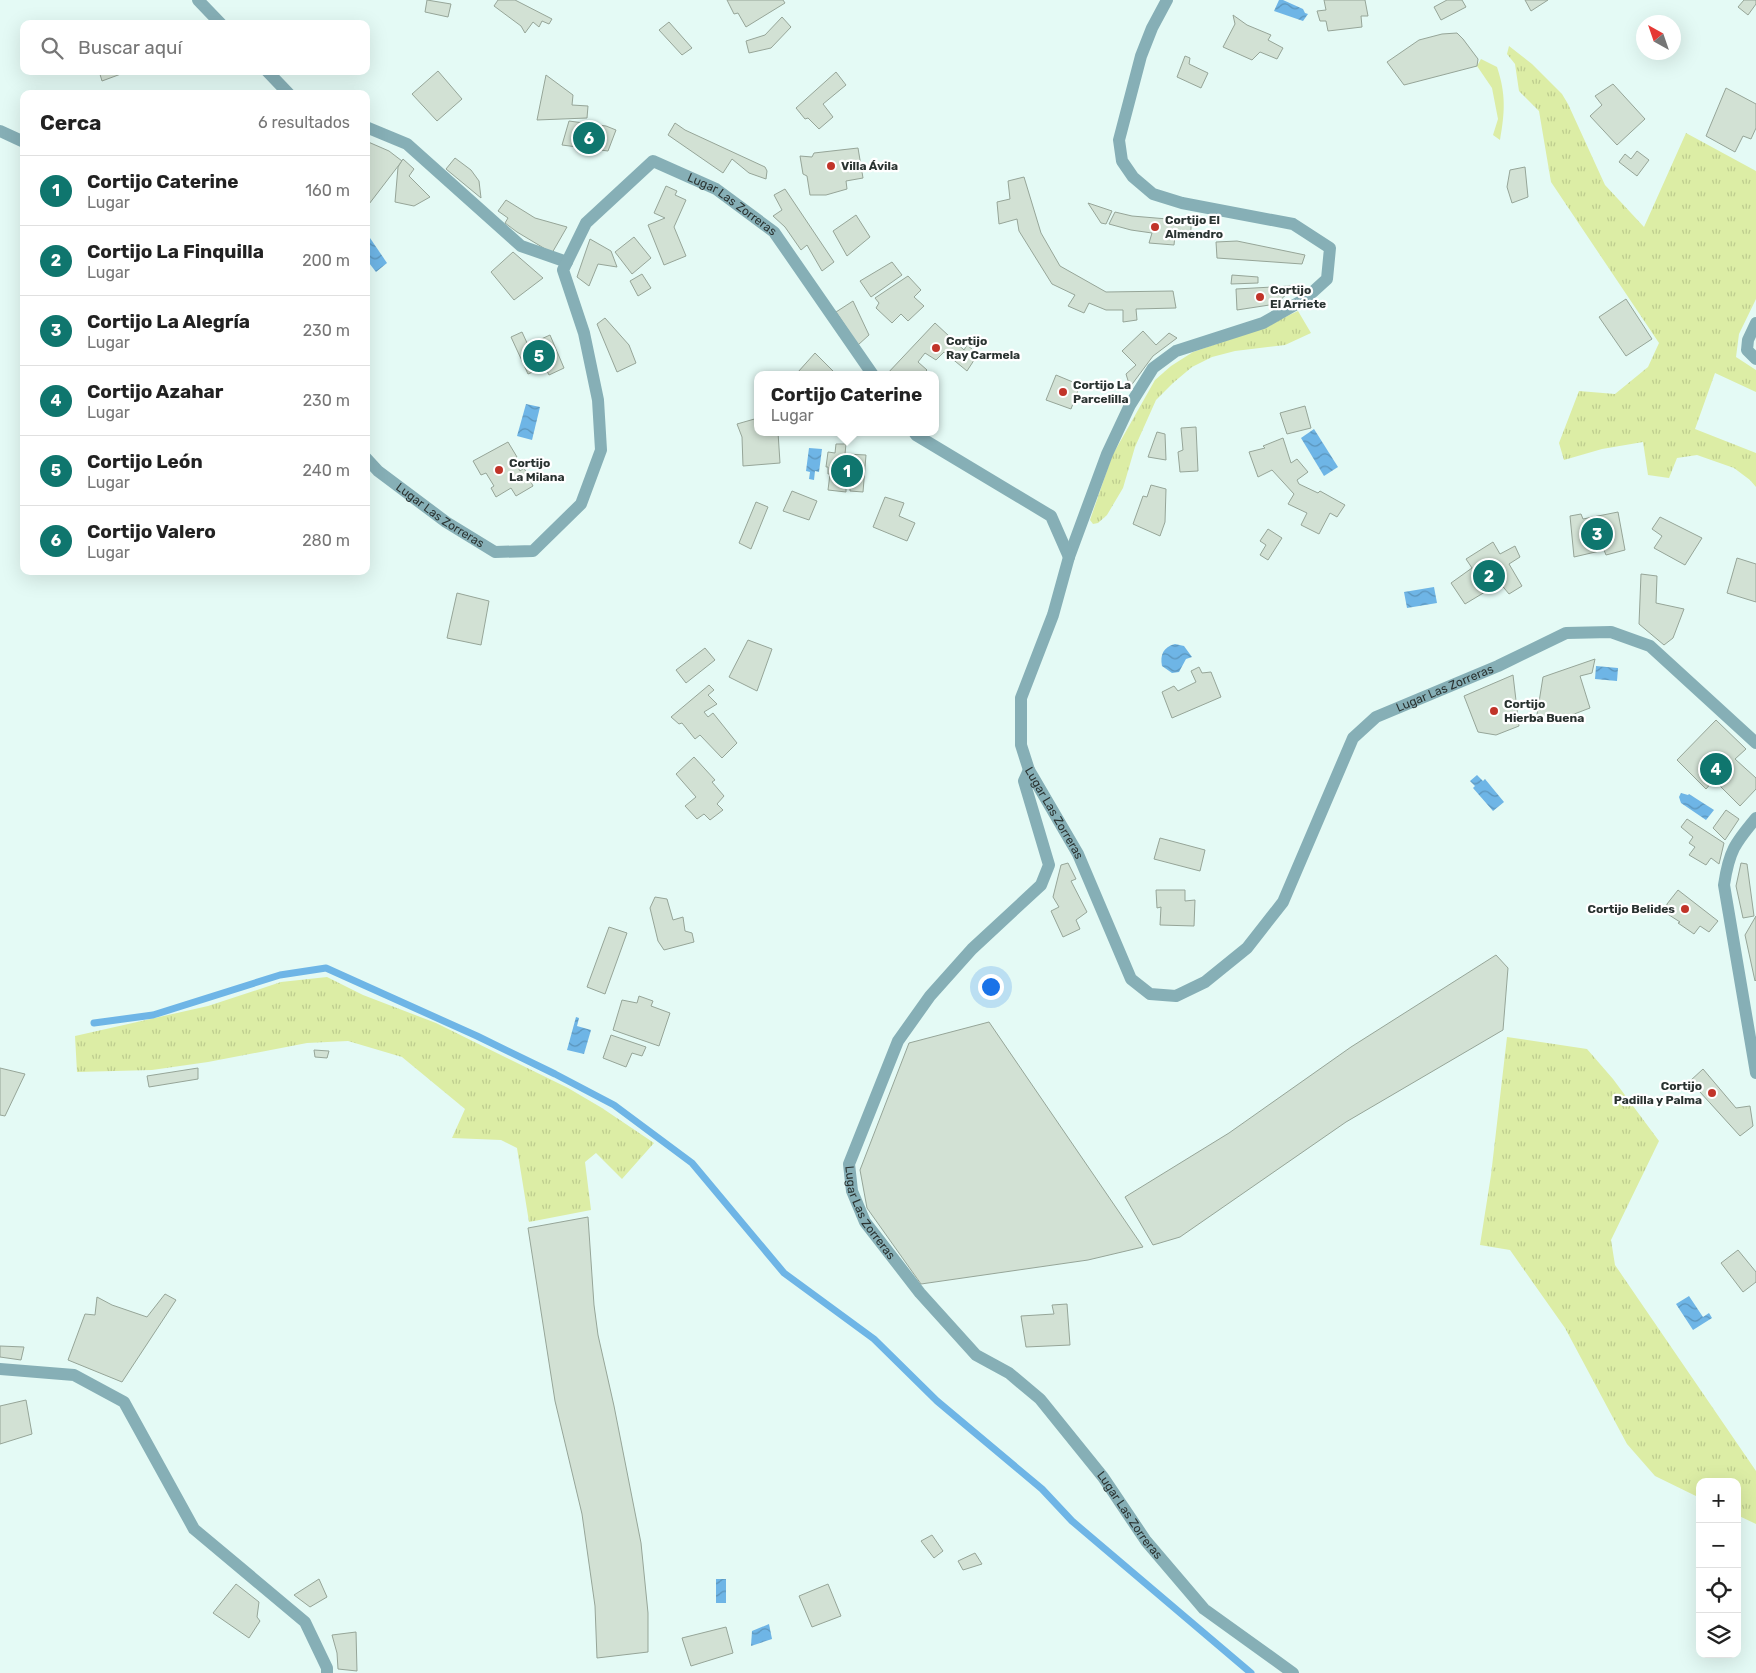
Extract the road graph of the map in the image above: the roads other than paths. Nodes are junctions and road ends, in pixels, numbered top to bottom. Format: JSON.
{"nodes":[{"id":1,"x":198,"y":0,"type":"edge"},
{"id":2,"x":1167,"y":0,"type":"edge"},
{"id":3,"x":217,"y":20,"type":"edge"},
{"id":4,"x":271,"y":75,"type":"edge"},
{"id":5,"x":285,"y":90,"type":"edge"},
{"id":6,"x":370,"y":129,"type":"edge"},
{"id":7,"x":0,"y":131,"type":"edge"},
{"id":8,"x":20,"y":140,"type":"edge"},
{"id":9,"x":567,"y":262,"type":"junction"},
{"id":10,"x":1756,"y":323,"type":"edge"},
{"id":11,"x":1756,"y":359,"type":"edge"},
{"id":12,"x":871,"y":371,"type":"edge"},
{"id":13,"x":918,"y":436,"type":"edge"},
{"id":14,"x":370,"y":462,"type":"edge"},
{"id":15,"x":1069,"y":557,"type":"junction"},
{"id":16,"x":1756,"y":744,"type":"edge"},
{"id":17,"x":1029,"y":770,"type":"junction"},
{"id":18,"x":1756,"y":818,"type":"edge"},
{"id":19,"x":1756,"y":1073,"type":"edge"},
{"id":20,"x":0,"y":1369,"type":"edge"},
{"id":21,"x":327,"y":1673,"type":"edge"},
{"id":22,"x":1294,"y":1673,"type":"edge"}],
"edges":[{"from":1,"to":3,"type":"street"},
{"from":2,"to":15,"type":"street"},
{"from":4,"to":5,"type":"street"},
{"from":6,"to":9,"type":"street"},
{"from":7,"to":8,"type":"street"},
{"from":9,"to":12,"type":"street","name":"Lugar Las Zorreras"},
{"from":9,"to":14,"type":"street","name":"Lugar Las Zorreras"},
{"from":10,"to":11,"type":"street"},
{"from":13,"to":15,"type":"street"},
{"from":15,"to":17,"type":"street"},
{"from":16,"to":17,"type":"street","name":"Lugar Las Zorreras"},
{"from":17,"to":22,"type":"street","name":"Lugar Las Zorreras"},
{"from":18,"to":19,"type":"street"},
{"from":20,"to":21,"type":"street"}]}
